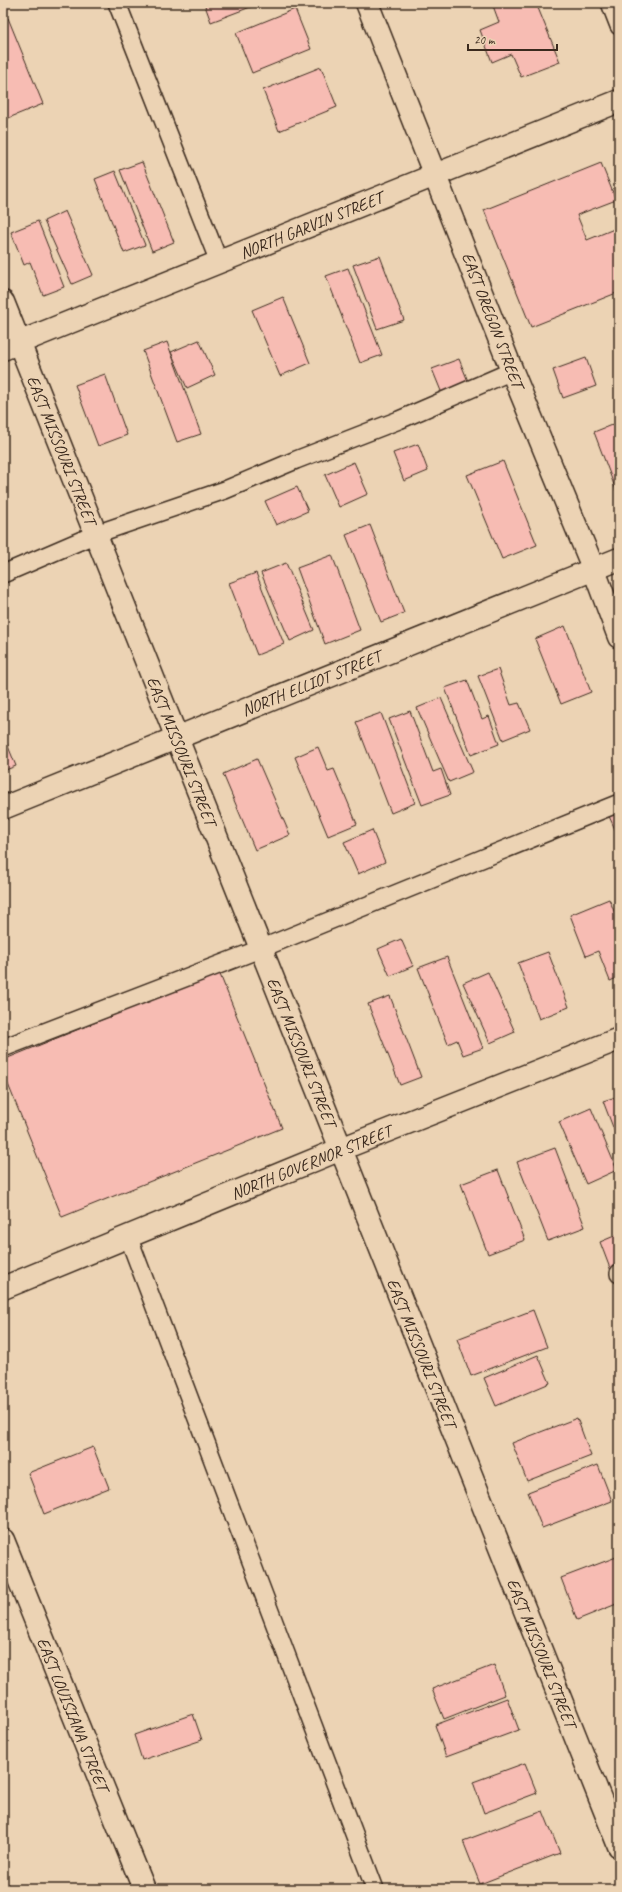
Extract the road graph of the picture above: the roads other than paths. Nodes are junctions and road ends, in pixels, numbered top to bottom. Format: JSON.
{"nodes":[{"id":1,"x":117,"y":3,"type":"edge"},
{"id":2,"x":367,"y":3,"type":"edge"},
{"id":3,"x":610,"y":3,"type":"edge"},
{"id":4,"x":619,"y":26,"type":"edge"},
{"id":5,"x":619,"y":101,"type":"edge"},
{"id":6,"x":436,"y":175,"type":"junction"},
{"id":7,"x":219,"y":262,"type":"junction"},
{"id":8,"x":3,"y":302,"type":"edge"},
{"id":9,"x":11,"y":346,"type":"edge"},
{"id":10,"x":512,"y":371,"type":"junction"},
{"id":11,"x":96,"y":534,"type":"junction"},
{"id":12,"x":619,"y":560,"type":"edge"},
{"id":13,"x":594,"y":570,"type":"junction"},
{"id":14,"x":3,"y":574,"type":"edge"},
{"id":15,"x":619,"y":637,"type":"edge"},
{"id":16,"x":177,"y":738,"type":"junction"},
{"id":17,"x":619,"y":803,"type":"edge"},
{"id":18,"x":3,"y":808,"type":"edge"},
{"id":19,"x":260,"y":949,"type":"junction"},
{"id":20,"x":619,"y":1039,"type":"edge"},
{"id":21,"x":3,"y":1048,"type":"edge"},
{"id":22,"x":341,"y":1149,"type":"junction"},
{"id":23,"x":128,"y":1236,"type":"junction"},
{"id":24,"x":3,"y":1288,"type":"edge"},
{"id":25,"x":3,"y":1540,"type":"edge"},
{"id":26,"x":619,"y":1846,"type":"edge"},
{"id":27,"x":144,"y":1889,"type":"edge"},
{"id":28,"x":375,"y":1889,"type":"edge"}],
"edges":[{"from":1,"to":7,"type":"lane"},
{"from":2,"to":6,"type":"street","name":"EAST OREGON STREET"},
{"from":3,"to":4,"type":"lane"},
{"from":5,"to":6,"type":"street","name":"NORTH GARVIN STREET"},
{"from":6,"to":7,"type":"street","name":"NORTH GARVIN STREET"},
{"from":6,"to":10,"type":"street","name":"EAST OREGON STREET"},
{"from":7,"to":9,"type":"street","name":"NORTH GARVIN STREET"},
{"from":8,"to":9,"type":"street","name":"EAST MISSOURI STREET"},
{"from":9,"to":11,"type":"street","name":"EAST MISSOURI STREET"},
{"from":10,"to":11,"type":"lane"},
{"from":10,"to":13,"type":"street","name":"EAST OREGON STREET"},
{"from":11,"to":14,"type":"lane"},
{"from":11,"to":16,"type":"street","name":"EAST MISSOURI STREET"},
{"from":12,"to":13,"type":"street","name":"NORTH ELLIOT STREET"},
{"from":13,"to":15,"type":"street","name":"EAST OREGON STREET"},
{"from":13,"to":16,"type":"street","name":"NORTH ELLIOT STREET"},
{"from":16,"to":18,"type":"street","name":"NORTH ELLIOT STREET"},
{"from":16,"to":19,"type":"street","name":"EAST MISSOURI STREET"},
{"from":17,"to":19,"type":"lane"},
{"from":19,"to":21,"type":"lane"},
{"from":19,"to":22,"type":"street","name":"EAST MISSOURI STREET"},
{"from":20,"to":22,"type":"street","name":"NORTH GOVERNOR STREET"},
{"from":22,"to":23,"type":"street","name":"NORTH GOVERNOR STREET"},
{"from":22,"to":26,"type":"street","name":"EAST MISSOURI STREET"},
{"from":23,"to":24,"type":"street","name":"NORTH GOVERNOR STREET"},
{"from":23,"to":28,"type":"lane"},
{"from":25,"to":27,"type":"street","name":"EAST LOUISIANA STREET"}]}
